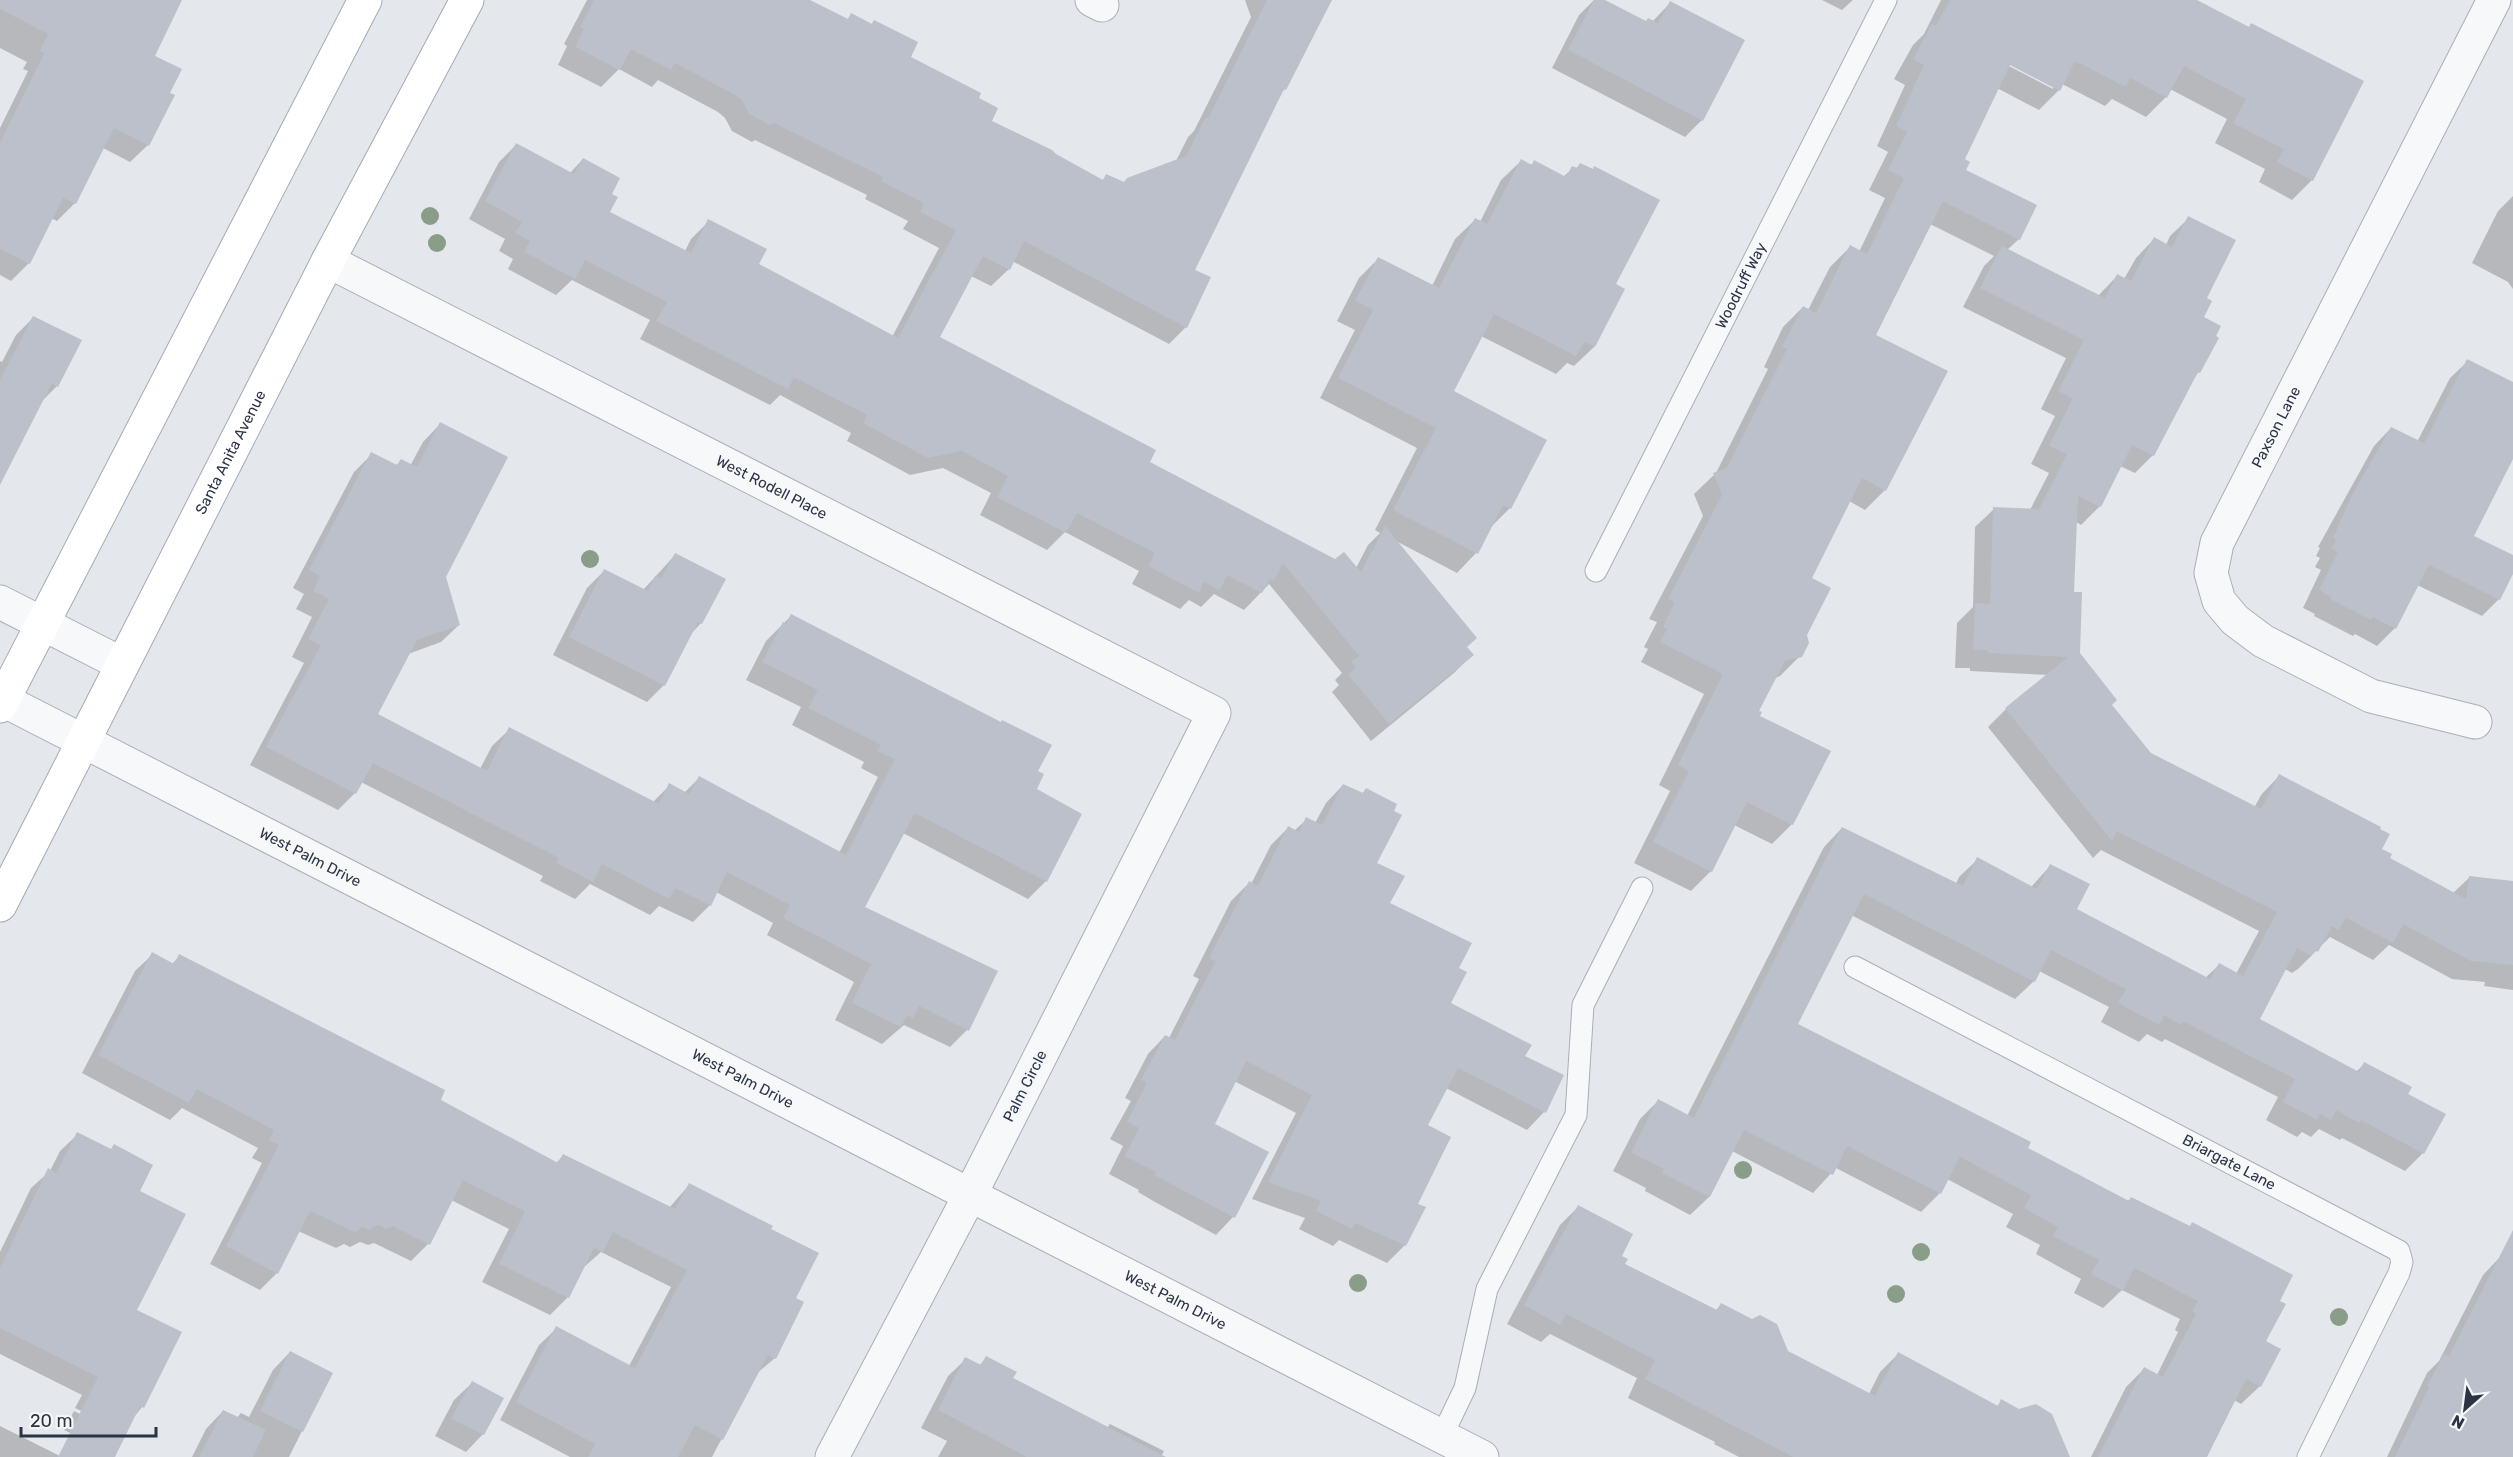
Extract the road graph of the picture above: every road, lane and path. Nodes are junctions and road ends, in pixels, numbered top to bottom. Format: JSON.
{"nodes":[{"id":1,"x":365,"y":0,"type":"edge"},
{"id":2,"x":467,"y":0,"type":"edge"},
{"id":3,"x":1886,"y":0,"type":"edge"},
{"id":4,"x":2495,"y":0,"type":"edge"},
{"id":5,"x":2513,"y":9,"type":"edge"},
{"id":6,"x":328,"y":261,"type":"junction"},
{"id":7,"x":1596,"y":571,"type":"dead end"},
{"id":8,"x":0,"y":602,"type":"edge"},
{"id":9,"x":42,"y":623,"type":"junction"},
{"id":10,"x":122,"y":664,"type":"junction"},
{"id":11,"x":2,"y":703,"type":"edge"},
{"id":12,"x":1214,"y":713,"type":"joint"},
{"id":13,"x":2475,"y":722,"type":"dead end"},
{"id":14,"x":83,"y":740,"type":"junction"},
{"id":15,"x":1642,"y":888,"type":"dead end"},
{"id":16,"x":0,"y":905,"type":"edge"},
{"id":17,"x":1855,"y":967,"type":"dead end"},
{"id":18,"x":970,"y":1195,"type":"junction"},
{"id":19,"x":1442,"y":1436,"type":"junction"},
{"id":20,"x":832,"y":1457,"type":"edge"},
{"id":21,"x":1482,"y":1457,"type":"edge"},
{"id":22,"x":2308,"y":1457,"type":"edge"}],
"edges":[{"from":1,"to":9,"type":"main road"},
{"from":2,"to":6,"type":"main road","name":"Santa Anita Avenue"},
{"from":3,"to":7,"type":"lane","name":"Woodruff Way"},
{"from":4,"to":5,"type":"street"},
{"from":4,"to":13,"type":"street","name":"Paxson Lane"},
{"from":6,"to":10,"type":"main road","name":"Santa Anita Avenue"},
{"from":6,"to":12,"type":"street","name":"West Rodell Place"},
{"from":8,"to":9,"type":"street"},
{"from":9,"to":10,"type":"street"},
{"from":9,"to":11,"type":"main road"},
{"from":10,"to":14,"type":"main road","name":"Santa Anita Avenue"},
{"from":11,"to":14,"type":"street","name":"West Palm Drive"},
{"from":12,"to":18,"type":"street","name":"Palm Circle"},
{"from":14,"to":16,"type":"main road","name":"Santa Anita Avenue"},
{"from":14,"to":18,"type":"street","name":"West Palm Drive"},
{"from":15,"to":19,"type":"lane"},
{"from":17,"to":22,"type":"lane","name":"Briargate Lane"},
{"from":18,"to":19,"type":"street","name":"West Palm Drive"},
{"from":18,"to":20,"type":"street","name":"Palm Circle"},
{"from":19,"to":21,"type":"street","name":"West Palm Drive"}]}
